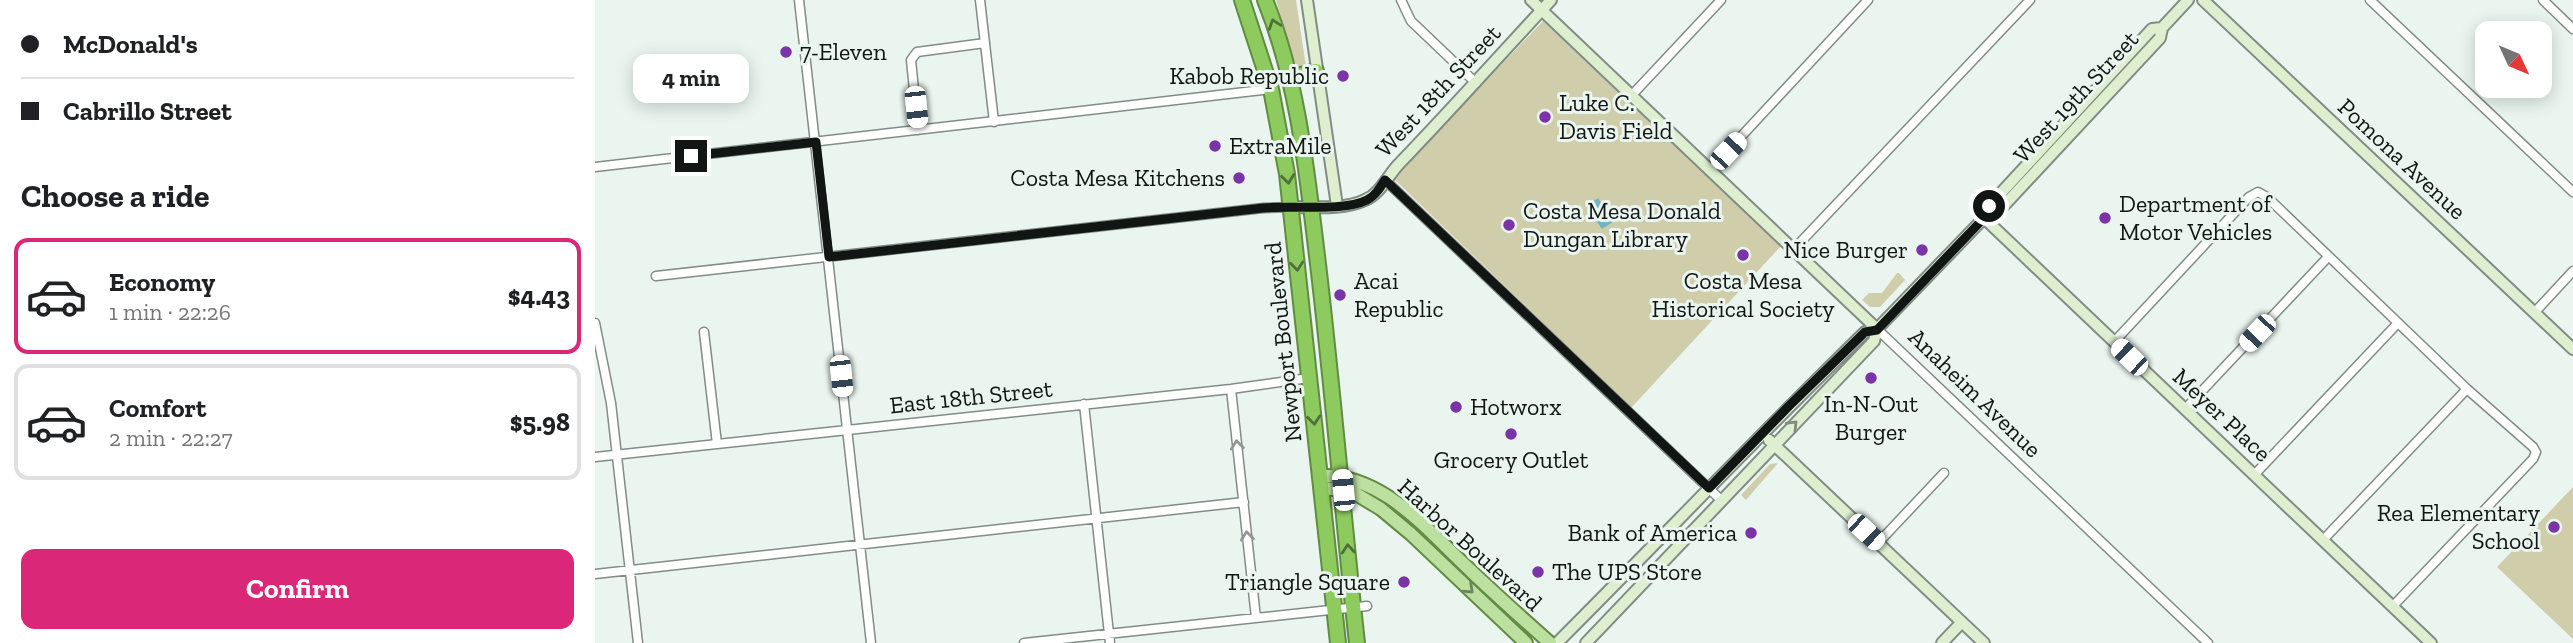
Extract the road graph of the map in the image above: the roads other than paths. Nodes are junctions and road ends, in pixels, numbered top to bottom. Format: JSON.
{"nodes":[{"id":1,"x":799,"y":0,"type":"edge"},
{"id":2,"x":981,"y":0,"type":"edge"},
{"id":3,"x":1242,"y":0,"type":"edge"},
{"id":4,"x":1265,"y":0,"type":"edge"},
{"id":5,"x":1307,"y":0,"type":"edge"},
{"id":6,"x":1531,"y":0,"type":"edge"},
{"id":7,"x":1551,"y":0,"type":"edge"},
{"id":8,"x":1721,"y":0,"type":"edge"},
{"id":9,"x":1868,"y":0,"type":"edge"},
{"id":10,"x":2030,"y":0,"type":"edge"},
{"id":11,"x":2188,"y":0,"type":"edge"},
{"id":12,"x":2203,"y":0,"type":"edge"},
{"id":13,"x":2370,"y":0,"type":"edge"},
{"id":14,"x":2543,"y":0,"type":"edge"},
{"id":15,"x":1401,"y":2,"type":"edge"},
{"id":16,"x":1542,"y":10,"type":"junction"},
{"id":17,"x":2573,"y":29,"type":"edge"},
{"id":18,"x":985,"y":43,"type":"junction"},
{"id":19,"x":1316,"y":71,"type":"junction"},
{"id":20,"x":1290,"y":78,"type":"junction"},
{"id":21,"x":1476,"y":83,"type":"junction"},
{"id":22,"x":1271,"y":89,"type":"junction"},
{"id":23,"x":1632,"y":95,"type":"junction"},
{"id":24,"x":994,"y":122,"type":"junction"},
{"id":25,"x":918,"y":130,"type":"junction"},
{"id":26,"x":816,"y":142,"type":"junction"},
{"id":27,"x":595,"y":167,"type":"edge"},
{"id":28,"x":1710,"y":170,"type":"junction"},
{"id":29,"x":1385,"y":180,"type":"junction"},
{"id":30,"x":2573,"y":192,"type":"edge"},
{"id":31,"x":1311,"y":206,"type":"junction"},
{"id":32,"x":1337,"y":206,"type":"junction"},
{"id":33,"x":1291,"y":207,"type":"junction"},
{"id":34,"x":1984,"y":218,"type":"junction"},
{"id":35,"x":1794,"y":249,"type":"junction"},
{"id":36,"x":829,"y":257,"type":"junction"},
{"id":37,"x":2329,"y":257,"type":"junction"},
{"id":38,"x":2573,"y":271,"type":"edge"},
{"id":39,"x":656,"y":276,"type":"dead end"},
{"id":40,"x":2535,"y":312,"type":"junction"},
{"id":41,"x":595,"y":323,"type":"edge"},
{"id":42,"x":2397,"y":324,"type":"junction"},
{"id":43,"x":1877,"y":330,"type":"junction"},
{"id":44,"x":704,"y":331,"type":"dead end"},
{"id":45,"x":2114,"y":342,"type":"junction"},
{"id":46,"x":2573,"y":349,"type":"edge"},
{"id":47,"x":1309,"y":378,"type":"junction"},
{"id":48,"x":1231,"y":388,"type":"junction"},
{"id":49,"x":2467,"y":389,"type":"junction"},
{"id":50,"x":1084,"y":404,"type":"junction"},
{"id":51,"x":2185,"y":409,"type":"junction"},
{"id":52,"x":847,"y":430,"type":"junction"},
{"id":53,"x":1762,"y":433,"type":"junction"},
{"id":54,"x":717,"y":444,"type":"junction"},
{"id":55,"x":1774,"y":445,"type":"junction"},
{"id":56,"x":617,"y":454,"type":"junction"},
{"id":57,"x":595,"y":457,"type":"edge"},
{"id":58,"x":1944,"y":473,"type":"dead end"},
{"id":59,"x":2255,"y":474,"type":"junction"},
{"id":60,"x":1320,"y":482,"type":"junction"},
{"id":61,"x":1342,"y":483,"type":"junction"},
{"id":62,"x":1709,"y":488,"type":"junction"},
{"id":63,"x":1721,"y":500,"type":"junction"},
{"id":64,"x":1244,"y":502,"type":"junction"},
{"id":65,"x":1097,"y":519,"type":"junction"},
{"id":66,"x":2323,"y":540,"type":"junction"},
{"id":67,"x":1878,"y":543,"type":"junction"},
{"id":68,"x":860,"y":545,"type":"junction"},
{"id":69,"x":630,"y":570,"type":"junction"},
{"id":70,"x":595,"y":574,"type":"edge"},
{"id":71,"x":1360,"y":607,"type":"junction"},
{"id":72,"x":2393,"y":607,"type":"junction"},
{"id":73,"x":1335,"y":610,"type":"junction"},
{"id":74,"x":1256,"y":618,"type":"junction"},
{"id":75,"x":1962,"y":622,"type":"junction"},
{"id":76,"x":1109,"y":638,"type":"edge"},
{"id":77,"x":638,"y":643,"type":"edge"},
{"id":78,"x":871,"y":643,"type":"edge"},
{"id":79,"x":1024,"y":643,"type":"edge"},
{"id":80,"x":1338,"y":643,"type":"edge"},
{"id":81,"x":1357,"y":643,"type":"edge"},
{"id":82,"x":1526,"y":643,"type":"edge"},
{"id":83,"x":1549,"y":643,"type":"edge"},
{"id":84,"x":1557,"y":643,"type":"edge"},
{"id":85,"x":1586,"y":643,"type":"edge"},
{"id":86,"x":1942,"y":643,"type":"edge"},
{"id":87,"x":1985,"y":643,"type":"edge"},
{"id":88,"x":2208,"y":643,"type":"edge"},
{"id":89,"x":2431,"y":643,"type":"edge"}],
"edges":[{"from":1,"to":26,"type":"street"},
{"from":2,"to":18,"type":"street"},
{"from":3,"to":22,"type":"highway","name":"Newport Boulevard"},
{"from":20,"to":4,"type":"highway","name":"Newport Boulevard","one_way":true},
{"from":5,"to":19,"type":"street"},
{"from":6,"to":16,"type":"street","name":"Anaheim Avenue"},
{"from":7,"to":16,"type":"street","name":"West 18th Street"},
{"from":8,"to":23,"type":"street"},
{"from":9,"to":28,"type":"street"},
{"from":10,"to":35,"type":"street"},
{"from":11,"to":34,"type":"street","name":"West 19th Street"},
{"from":12,"to":40,"type":"street","name":"Pomona Avenue"},
{"from":13,"to":30,"type":"street"},
{"from":14,"to":17,"type":"street"},
{"from":15,"to":21,"type":"street"},
{"from":16,"to":21,"type":"street","name":"West 18th Street"},
{"from":16,"to":23,"type":"street","name":"Anaheim Avenue"},
{"from":18,"to":24,"type":"street"},
{"from":18,"to":25,"type":"street"},
{"from":19,"to":20,"type":"highway"},
{"from":19,"to":32,"type":"street"},
{"from":20,"to":31,"type":"highway","name":"Newport Boulevard"},
{"from":21,"to":29,"type":"street","name":"West 18th Street"},
{"from":22,"to":24,"type":"street"},
{"from":22,"to":33,"type":"highway","name":"Newport Boulevard","one_way":true},
{"from":23,"to":28,"type":"street","name":"Anaheim Avenue"},
{"from":24,"to":25,"type":"street"},
{"from":25,"to":26,"type":"street"},
{"from":26,"to":27,"type":"street"},
{"from":26,"to":36,"type":"street"},
{"from":28,"to":35,"type":"street","name":"Anaheim Avenue"},
{"from":29,"to":32,"type":"street","name":"West 18th Street"},
{"from":29,"to":62,"type":"street"},
{"from":31,"to":32,"type":"street","name":"West 18th Street"},
{"from":31,"to":33,"type":"street","name":"West 18th Street"},
{"from":31,"to":61,"type":"highway","name":"Newport Boulevard"},
{"from":33,"to":36,"type":"street"},
{"from":33,"to":47,"type":"highway","name":"Newport Boulevard","one_way":true},
{"from":34,"to":43,"type":"street","name":"West 19th Street"},
{"from":34,"to":45,"type":"street","name":"Meyer Place"},
{"from":35,"to":43,"type":"street","name":"Anaheim Avenue"},
{"from":36,"to":39,"type":"street"},
{"from":36,"to":52,"type":"street"},
{"from":37,"to":42,"type":"street"},
{"from":37,"to":45,"type":"street"},
{"from":37,"to":51,"type":"street"},
{"from":38,"to":40,"type":"street"},
{"from":40,"to":46,"type":"street","name":"Pomona Avenue"},
{"from":41,"to":56,"type":"street"},
{"from":42,"to":49,"type":"street"},
{"from":42,"to":59,"type":"street"},
{"from":43,"to":53,"type":"street","name":"West 19th Street"},
{"from":55,"to":43,"type":"street","name":"West 19th Street","one_way":true},
{"from":43,"to":88,"type":"street","name":"Anaheim Avenue"},
{"from":44,"to":54,"type":"street"},
{"from":45,"to":51,"type":"street","name":"Meyer Place"},
{"from":47,"to":48,"type":"street","name":"East 18th Street"},
{"from":47,"to":60,"type":"highway","name":"Newport Boulevard","one_way":true},
{"from":48,"to":50,"type":"street","name":"East 18th Street"},
{"from":64,"to":48,"type":"street","one_way":true},
{"from":49,"to":66,"type":"street"},
{"from":49,"to":72,"type":"street"},
{"from":50,"to":52,"type":"street","name":"East 18th Street"},
{"from":50,"to":65,"type":"street"},
{"from":51,"to":59,"type":"street","name":"Meyer Place"},
{"from":52,"to":54,"type":"street","name":"East 18th Street"},
{"from":52,"to":68,"type":"street"},
{"from":53,"to":55,"type":"street"},
{"from":53,"to":62,"type":"street","name":"West 19th Street"},
{"from":54,"to":56,"type":"street","name":"East 18th Street"},
{"from":55,"to":63,"type":"street","name":"West 19th Street"},
{"from":55,"to":67,"type":"street"},
{"from":56,"to":57,"type":"street","name":"East 18th Street"},
{"from":56,"to":69,"type":"street"},
{"from":58,"to":67,"type":"street"},
{"from":59,"to":66,"type":"street","name":"Meyer Place"},
{"from":60,"to":61,"type":"main road","name":"Harbor Boulevard"},
{"from":60,"to":73,"type":"highway","name":"Newport Boulevard"},
{"from":71,"to":61,"type":"highway","name":"Newport Boulevard","one_way":true},
{"from":61,"to":82,"type":"main road","name":"Harbor Boulevard","one_way":true},
{"from":61,"to":83,"type":"main road","name":"Harbor Boulevard"},
{"from":62,"to":63,"type":"street"},
{"from":62,"to":84,"type":"street","name":"West 19th Street"},
{"from":63,"to":85,"type":"street","name":"West 19th Street"},
{"from":64,"to":65,"type":"street"},
{"from":74,"to":64,"type":"street","one_way":true},
{"from":65,"to":68,"type":"street"},
{"from":65,"to":76,"type":"street"},
{"from":66,"to":72,"type":"street","name":"Meyer Place"},
{"from":67,"to":75,"type":"street"},
{"from":68,"to":69,"type":"street"},
{"from":68,"to":78,"type":"street"},
{"from":69,"to":70,"type":"street"},
{"from":69,"to":77,"type":"street"},
{"from":71,"to":73,"type":"street"},
{"from":71,"to":81,"type":"highway","name":"Newport Boulevard"},
{"from":72,"to":89,"type":"street","name":"Meyer Place"},
{"from":73,"to":74,"type":"street"},
{"from":73,"to":80,"type":"highway","name":"Newport Boulevard"},
{"from":74,"to":76,"type":"street"},
{"from":75,"to":86,"type":"street"},
{"from":75,"to":87,"type":"street"},
{"from":76,"to":79,"type":"street"}]}
